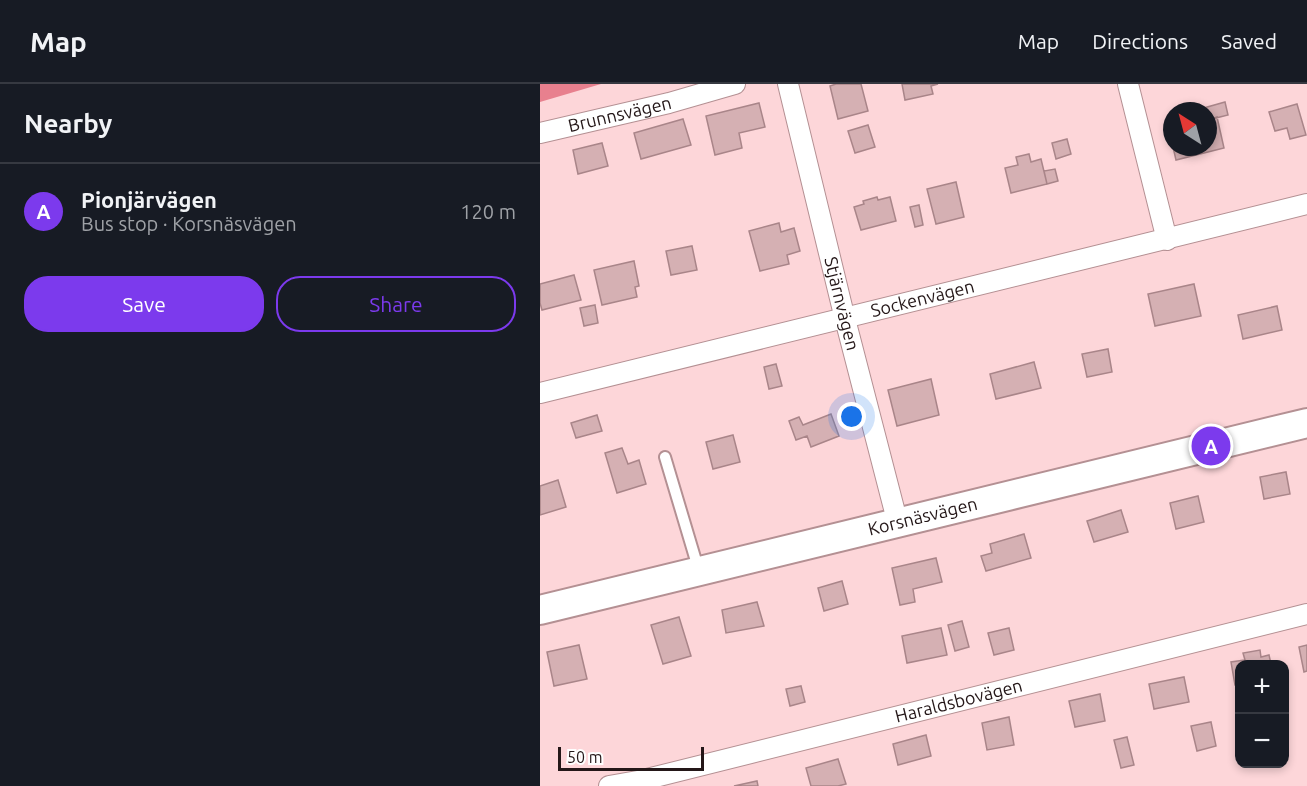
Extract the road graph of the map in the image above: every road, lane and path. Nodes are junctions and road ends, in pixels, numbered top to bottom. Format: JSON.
{"nodes":[{"id":1,"x":735,"y":84,"type":"edge"},
{"id":2,"x":788,"y":84,"type":"edge"},
{"id":3,"x":1128,"y":84,"type":"edge"},
{"id":4,"x":540,"y":133,"type":"edge"},
{"id":5,"x":1307,"y":204,"type":"edge"},
{"id":6,"x":1167,"y":240,"type":"junction"},
{"id":7,"x":845,"y":319,"type":"junction"},
{"id":8,"x":540,"y":393,"type":"edge"},
{"id":9,"x":1307,"y":423,"type":"edge"},
{"id":10,"x":665,"y":457,"type":"dead end"},
{"id":11,"x":898,"y":524,"type":"junction"},
{"id":12,"x":699,"y":571,"type":"junction"},
{"id":13,"x":540,"y":610,"type":"edge"},
{"id":14,"x":1307,"y":615,"type":"edge"},
{"id":15,"x":644,"y":783,"type":"edge"},
{"id":16,"x":609,"y":786,"type":"edge"}],
"edges":[{"from":1,"to":4,"type":"street","name":"Brunnsvägen"},
{"from":2,"to":7,"type":"street","name":"Stjärnvägen"},
{"from":3,"to":6,"type":"street"},
{"from":5,"to":6,"type":"street","name":"Sockenvägen"},
{"from":6,"to":7,"type":"street","name":"Sockenvägen"},
{"from":7,"to":8,"type":"street","name":"Sockenvägen"},
{"from":7,"to":11,"type":"street","name":"Stjärnvägen"},
{"from":9,"to":11,"type":"street","name":"Korsnäsvägen"},
{"from":10,"to":12,"type":"lane"},
{"from":11,"to":12,"type":"street","name":"Korsnäsvägen"},
{"from":12,"to":13,"type":"street","name":"Korsnäsvägen"},
{"from":14,"to":15,"type":"street","name":"Haraldsbovägen"},
{"from":15,"to":16,"type":"street","name":"Haraldsbovägen"}]}
